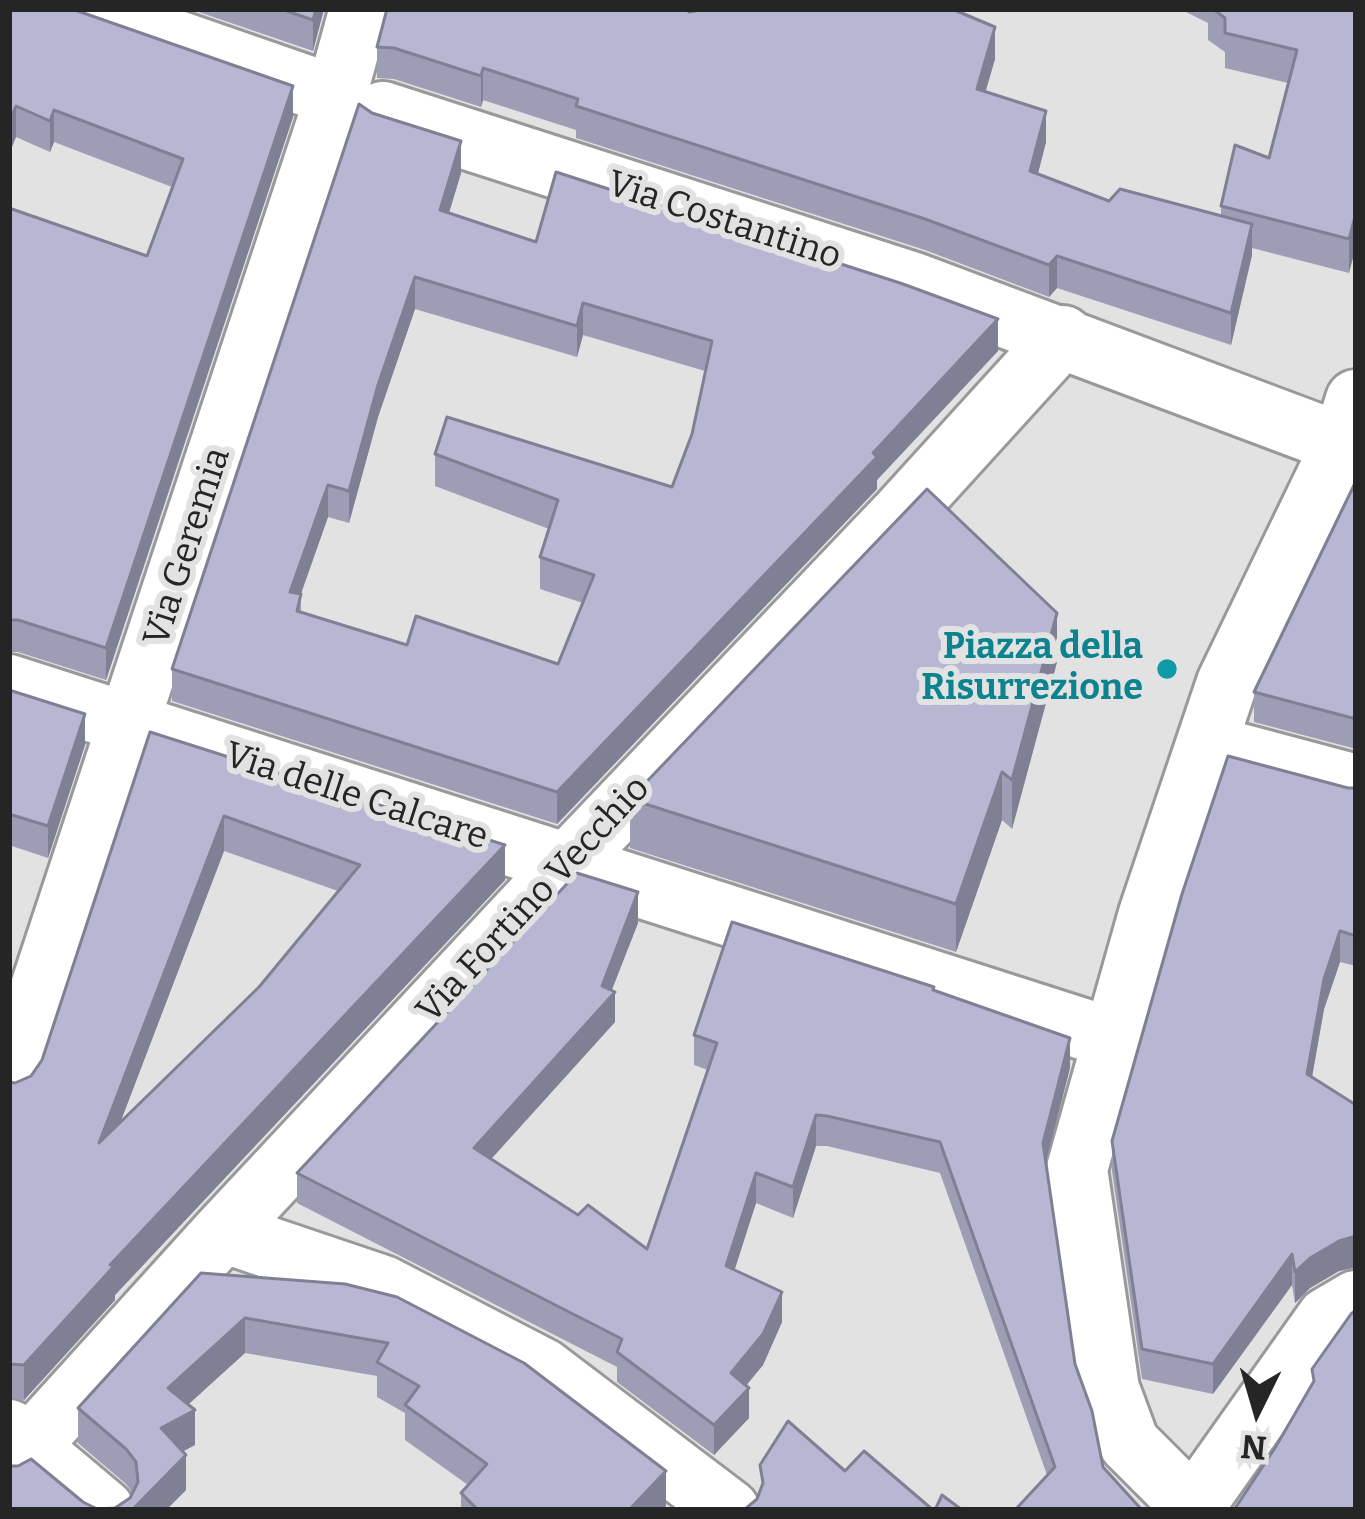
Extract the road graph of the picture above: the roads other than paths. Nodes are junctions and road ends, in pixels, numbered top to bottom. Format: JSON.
{"nodes":[{"id":1,"x":85,"y":9,"type":"edge"},
{"id":2,"x":360,"y":9,"type":"edge"},
{"id":3,"x":360,"y":104,"type":"junction"},
{"id":4,"x":1063,"y":336,"type":"junction"},
{"id":5,"x":1351,"y":431,"type":"edge"},
{"id":6,"x":9,"y":685,"type":"edge"},
{"id":7,"x":130,"y":725,"type":"junction"},
{"id":8,"x":1224,"y":749,"type":"junction"},
{"id":9,"x":1356,"y":785,"type":"edge"},
{"id":10,"x":567,"y":864,"type":"junction"},
{"id":11,"x":1114,"y":1039,"type":"junction"},
{"id":12,"x":9,"y":1084,"type":"edge"},
{"id":13,"x":223,"y":1232,"type":"junction"},
{"id":14,"x":1356,"y":1300,"type":"edge"},
{"id":15,"x":16,"y":1448,"type":"edge"},
{"id":16,"x":1192,"y":1508,"type":"edge"},
{"id":17,"x":104,"y":1510,"type":"edge"},
{"id":18,"x":729,"y":1510,"type":"edge"}],
"edges":[{"from":1,"to":3,"type":"street","name":"Via Costantino"},
{"from":2,"to":3,"type":"street","name":"Via Geremia"},
{"from":3,"to":4,"type":"street","name":"Via Costantino"},
{"from":3,"to":7,"type":"street","name":"Via Geremia"},
{"from":4,"to":5,"type":"street","name":"Via Costantino"},
{"from":4,"to":10,"type":"street","name":"Via Fortino Vecchio"},
{"from":5,"to":8,"type":"street"},
{"from":6,"to":7,"type":"street","name":"Via delle Calcare"},
{"from":7,"to":10,"type":"street","name":"Via delle Calcare"},
{"from":7,"to":12,"type":"street","name":"Via Geremia"},
{"from":8,"to":9,"type":"street"},
{"from":8,"to":11,"type":"street"},
{"from":10,"to":11,"type":"street","name":"Via delle Calcare"},
{"from":10,"to":13,"type":"street","name":"Via Fortino Vecchio"},
{"from":11,"to":16,"type":"street"},
{"from":13,"to":15,"type":"street","name":"Via Fortino Vecchio"},
{"from":13,"to":18,"type":"street"},
{"from":14,"to":16,"type":"street"},
{"from":15,"to":17,"type":"street"}]}
